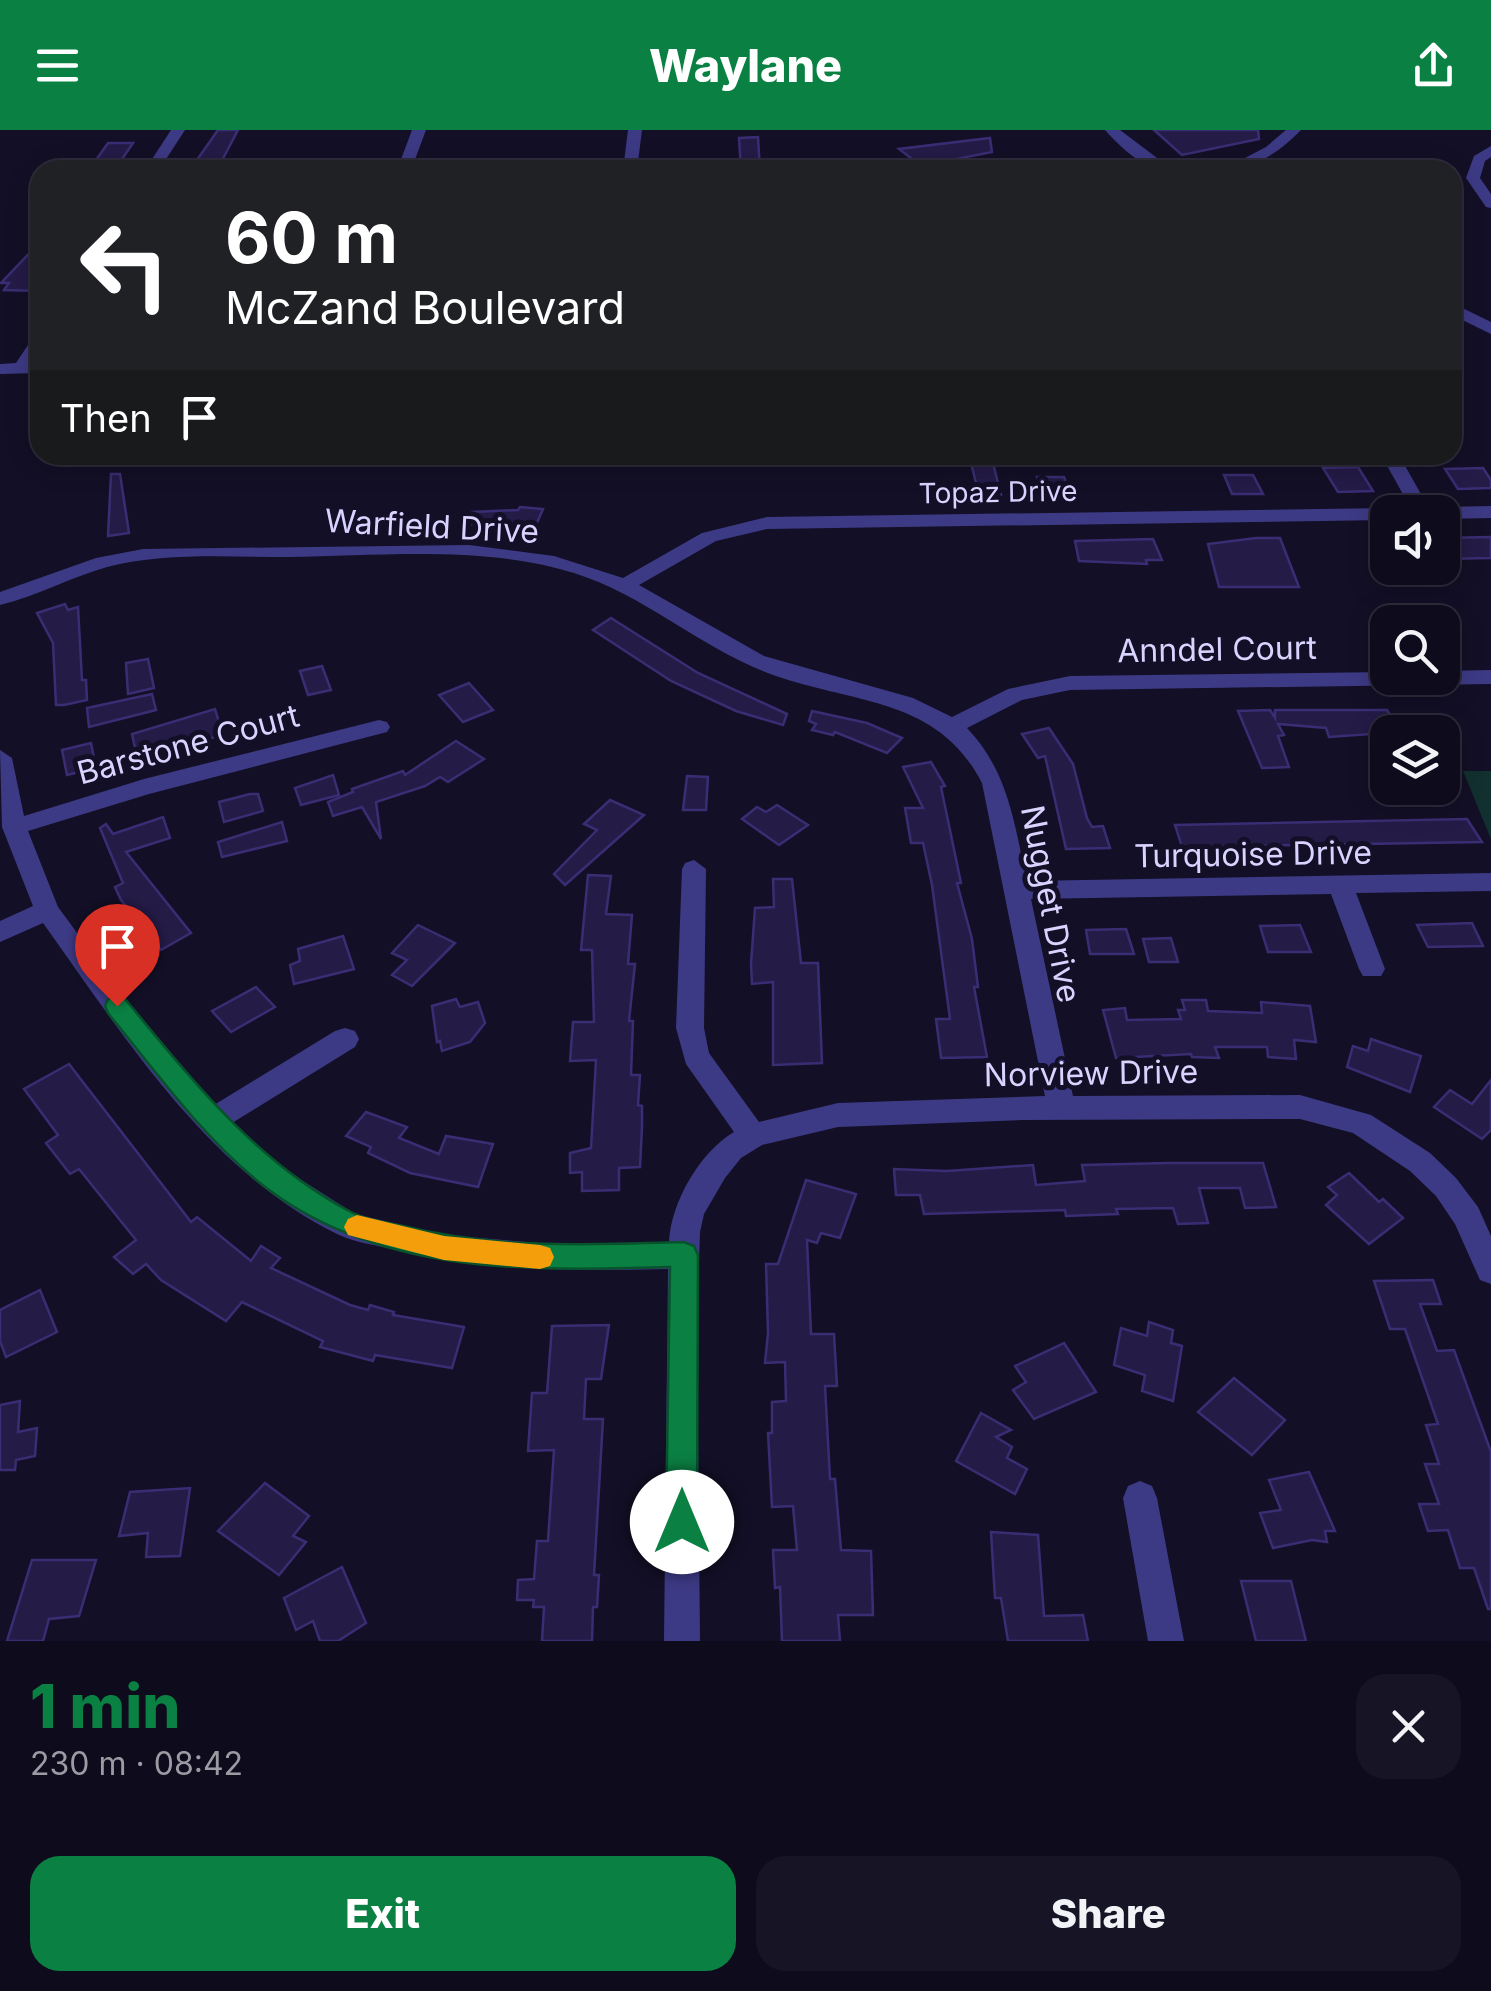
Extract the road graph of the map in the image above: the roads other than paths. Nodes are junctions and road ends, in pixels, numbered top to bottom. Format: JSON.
{"nodes":[{"id":1,"x":178,"y":130,"type":"edge"},
{"id":2,"x":419,"y":130,"type":"edge"},
{"id":3,"x":635,"y":130,"type":"edge"},
{"id":4,"x":1112,"y":130,"type":"edge"},
{"id":5,"x":1294,"y":130,"type":"edge"},
{"id":6,"x":1491,"y":150,"type":"edge"},
{"id":7,"x":158,"y":160,"type":"edge"},
{"id":8,"x":408,"y":160,"type":"edge"},
{"id":9,"x":631,"y":160,"type":"edge"},
{"id":10,"x":1149,"y":160,"type":"edge"},
{"id":11,"x":1250,"y":160,"type":"edge"},
{"id":12,"x":1482,"y":200,"type":"edge"},
{"id":13,"x":1462,"y":313,"type":"edge"},
{"id":14,"x":1491,"y":329,"type":"edge"},
{"id":15,"x":30,"y":368,"type":"edge"},
{"id":16,"x":0,"y":369,"type":"edge"},
{"id":17,"x":1396,"y":465,"type":"edge"},
{"id":18,"x":1412,"y":495,"type":"edge"},
{"id":19,"x":1491,"y":512,"type":"edge"},
{"id":20,"x":1460,"y":513,"type":"edge"},
{"id":21,"x":1370,"y":514,"type":"edge"},
{"id":22,"x":625,"y":586,"type":"junction"},
{"id":23,"x":0,"y":599,"type":"edge"},
{"id":24,"x":1491,"y":676,"type":"edge"},
{"id":25,"x":953,"y":726,"type":"junction"},
{"id":26,"x":380,"y":727,"type":"dead end"},
{"id":27,"x":0,"y":758,"type":"edge"},
{"id":28,"x":14,"y":827,"type":"junction"},
{"id":29,"x":694,"y":869,"type":"dead end"},
{"id":30,"x":1491,"y":882,"type":"edge"},
{"id":31,"x":1340,"y":885,"type":"junction"},
{"id":32,"x":1016,"y":890,"type":"junction"},
{"id":33,"x":47,"y":910,"type":"junction"},
{"id":34,"x":0,"y":932,"type":"edge"},
{"id":35,"x":1372,"y":969,"type":"dead end"},
{"id":36,"x":345,"y":1040,"type":"dead end"},
{"id":37,"x":1061,"y":1107,"type":"junction"},
{"id":38,"x":211,"y":1121,"type":"junction"},
{"id":39,"x":753,"y":1136,"type":"junction"},
{"id":40,"x":684,"y":1255,"type":"junction"},
{"id":41,"x":1491,"y":1270,"type":"edge"},
{"id":42,"x":1140,"y":1498,"type":"dead end"},
{"id":43,"x":682,"y":1641,"type":"edge"},
{"id":44,"x":1166,"y":1641,"type":"edge"}],
"edges":[{"from":1,"to":7,"type":"street"},
{"from":2,"to":8,"type":"street"},
{"from":3,"to":9,"type":"street"},
{"from":4,"to":10,"type":"street"},
{"from":5,"to":11,"type":"street"},
{"from":6,"to":12,"type":"street"},
{"from":13,"to":14,"type":"street"},
{"from":15,"to":16,"type":"street"},
{"from":17,"to":18,"type":"street"},
{"from":19,"to":20,"type":"street"},
{"from":21,"to":22,"type":"street","name":"Topaz Drive"},
{"from":22,"to":23,"type":"street","name":"Warfield Drive"},
{"from":22,"to":25,"type":"street","name":"Warfield Drive"},
{"from":24,"to":25,"type":"street","name":"Anndel Court"},
{"from":25,"to":32,"type":"street","name":"Nugget Drive"},
{"from":26,"to":28,"type":"street","name":"Barstone Court"},
{"from":27,"to":28,"type":"street"},
{"from":28,"to":33,"type":"street"},
{"from":29,"to":39,"type":"street"},
{"from":30,"to":31,"type":"street","name":"Turquoise Drive"},
{"from":31,"to":32,"type":"street","name":"Turquoise Drive"},
{"from":31,"to":35,"type":"street"},
{"from":32,"to":37,"type":"street","name":"Nugget Drive"},
{"from":33,"to":34,"type":"street"},
{"from":33,"to":38,"type":"street"},
{"from":36,"to":38,"type":"street"},
{"from":37,"to":39,"type":"street","name":"Norview Drive"},
{"from":37,"to":41,"type":"street","name":"Norview Drive"},
{"from":38,"to":40,"type":"street"},
{"from":39,"to":40,"type":"street"},
{"from":40,"to":43,"type":"street"},
{"from":42,"to":44,"type":"street"}]}
